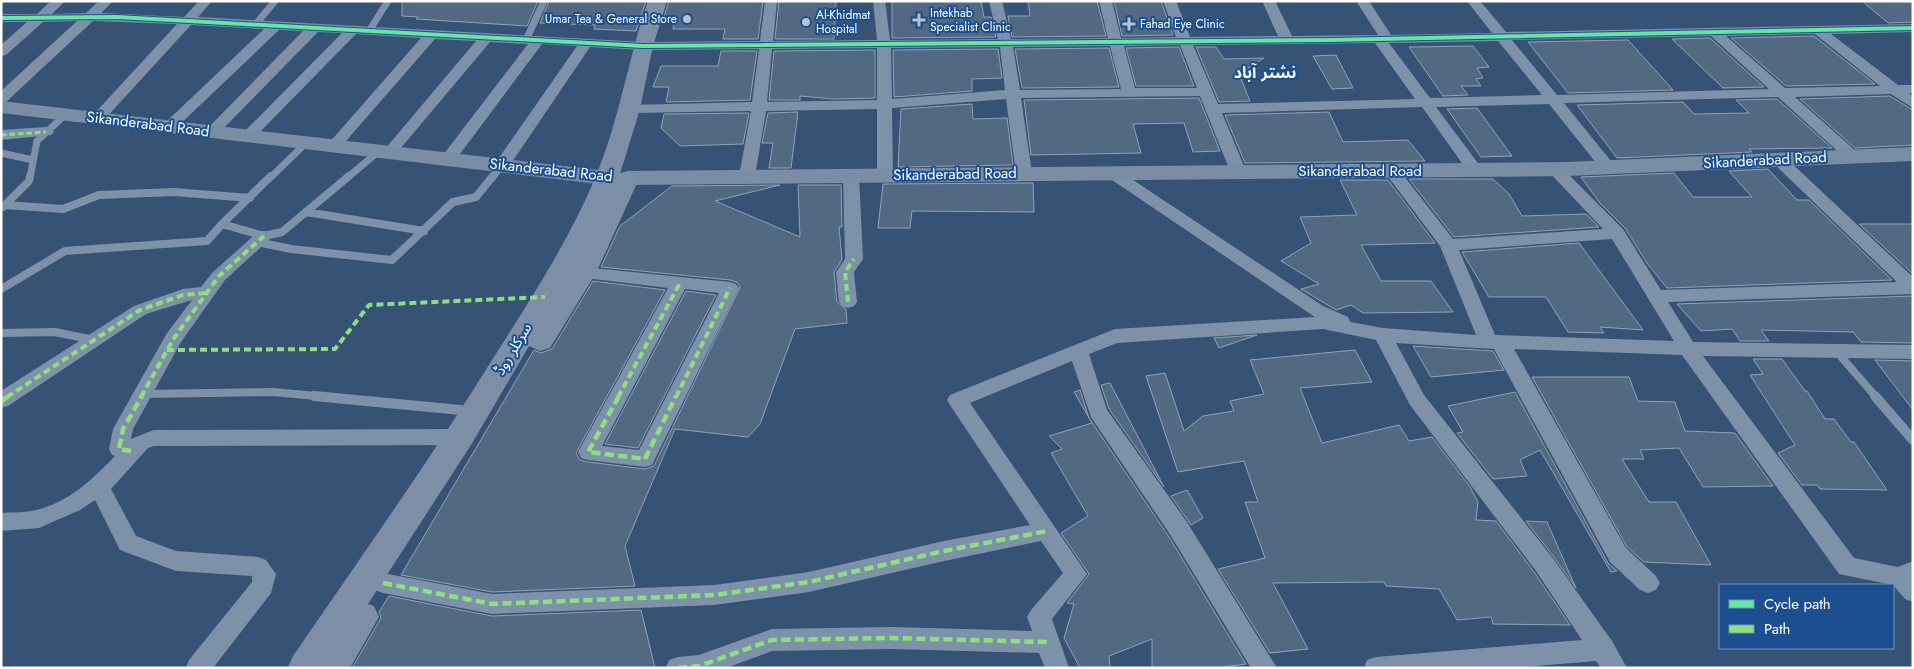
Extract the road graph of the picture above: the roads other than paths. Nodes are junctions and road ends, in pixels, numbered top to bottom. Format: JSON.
{"nodes":[{"id":1,"x":59,"y":1,"type":"edge"},
{"id":2,"x":107,"y":1,"type":"edge"},
{"id":3,"x":206,"y":1,"type":"edge"},
{"id":4,"x":275,"y":1,"type":"edge"},
{"id":5,"x":388,"y":1,"type":"edge"},
{"id":6,"x":544,"y":1,"type":"edge"},
{"id":7,"x":658,"y":1,"type":"edge"},
{"id":8,"x":771,"y":1,"type":"edge"},
{"id":9,"x":879,"y":1,"type":"edge"},
{"id":10,"x":995,"y":1,"type":"edge"},
{"id":11,"x":1105,"y":1,"type":"edge"},
{"id":12,"x":1169,"y":1,"type":"edge"},
{"id":13,"x":1268,"y":1,"type":"edge"},
{"id":14,"x":1362,"y":1,"type":"edge"},
{"id":15,"x":1473,"y":1,"type":"edge"},
{"id":16,"x":40,"y":17,"type":"junction"},
{"id":17,"x":90,"y":17,"type":"junction"},
{"id":18,"x":1,"y":18,"type":"edge"},
{"id":19,"x":189,"y":21,"type":"junction"},
{"id":20,"x":255,"y":25,"type":"junction"},
{"id":21,"x":275,"y":26,"type":"junction"},
{"id":22,"x":314,"y":28,"type":"junction"},
{"id":23,"x":1913,"y":28,"type":"edge"},
{"id":24,"x":353,"y":30,"type":"junction"},
{"id":25,"x":1818,"y":30,"type":"junction"},
{"id":26,"x":369,"y":31,"type":"junction"},
{"id":27,"x":1715,"y":33,"type":"junction"},
{"id":28,"x":431,"y":35,"type":"junction"},
{"id":29,"x":1502,"y":36,"type":"junction"},
{"id":30,"x":486,"y":38,"type":"junction"},
{"id":31,"x":1383,"y":39,"type":"junction"},
{"id":32,"x":532,"y":40,"type":"junction"},
{"id":33,"x":1184,"y":40,"type":"junction"},
{"id":34,"x":1287,"y":40,"type":"junction"},
{"id":35,"x":1117,"y":42,"type":"junction"},
{"id":36,"x":586,"y":43,"type":"junction"},
{"id":37,"x":1006,"y":44,"type":"junction"},
{"id":38,"x":767,"y":45,"type":"junction"},
{"id":39,"x":884,"y":45,"type":"junction"},
{"id":40,"x":644,"y":46,"type":"junction"},
{"id":41,"x":1,"y":52,"type":"edge"},
{"id":42,"x":1913,"y":89,"type":"edge"},
{"id":43,"x":1895,"y":90,"type":"junction"},
{"id":44,"x":1204,"y":92,"type":"junction"},
{"id":45,"x":1129,"y":93,"type":"junction"},
{"id":46,"x":1784,"y":93,"type":"junction"},
{"id":47,"x":1013,"y":94,"type":"junction"},
{"id":48,"x":1,"y":99,"type":"edge"},
{"id":49,"x":1552,"y":101,"type":"junction"},
{"id":50,"x":1426,"y":103,"type":"junction"},
{"id":51,"x":883,"y":104,"type":"junction"},
{"id":52,"x":1913,"y":104,"type":"edge"},
{"id":53,"x":759,"y":106,"type":"junction"},
{"id":54,"x":1,"y":107,"type":"edge"},
{"id":55,"x":629,"y":108,"type":"junction"},
{"id":56,"x":1213,"y":109,"type":"junction"},
{"id":57,"x":66,"y":114,"type":"junction"},
{"id":58,"x":98,"y":118,"type":"junction"},
{"id":59,"x":170,"y":126,"type":"junction"},
{"id":60,"x":46,"y":132,"type":"junction"},
{"id":61,"x":213,"y":132,"type":"junction"},
{"id":62,"x":1,"y":135,"type":"edge"},
{"id":63,"x":248,"y":136,"type":"junction"},
{"id":64,"x":306,"y":142,"type":"junction"},
{"id":65,"x":334,"y":146,"type":"junction"},
{"id":66,"x":1,"y":152,"type":"edge"},
{"id":67,"x":384,"y":152,"type":"junction"},
{"id":68,"x":1913,"y":154,"type":"edge"},
{"id":69,"x":1852,"y":155,"type":"junction"},
{"id":70,"x":448,"y":159,"type":"junction"},
{"id":71,"x":33,"y":160,"type":"junction"},
{"id":72,"x":1780,"y":161,"type":"junction"},
{"id":73,"x":502,"y":165,"type":"junction"},
{"id":74,"x":1606,"y":166,"type":"junction"},
{"id":75,"x":1391,"y":170,"type":"junction"},
{"id":76,"x":1475,"y":170,"type":"junction"},
{"id":77,"x":1555,"y":170,"type":"junction"},
{"id":78,"x":1238,"y":171,"type":"junction"},
{"id":79,"x":1024,"y":173,"type":"junction"},
{"id":80,"x":1112,"y":173,"type":"junction"},
{"id":81,"x":851,"y":175,"type":"junction"},
{"id":82,"x":886,"y":175,"type":"junction"},
{"id":83,"x":747,"y":176,"type":"junction"},
{"id":84,"x":618,"y":178,"type":"junction"},
{"id":85,"x":250,"y":198,"type":"junction"},
{"id":86,"x":3,"y":207,"type":"edge"},
{"id":87,"x":306,"y":212,"type":"junction"},
{"id":88,"x":222,"y":224,"type":"junction"},
{"id":89,"x":424,"y":231,"type":"junction"},
{"id":90,"x":1617,"y":233,"type":"junction"},
{"id":91,"x":260,"y":239,"type":"junction"},
{"id":92,"x":1448,"y":245,"type":"junction"},
{"id":93,"x":583,"y":273,"type":"junction"},
{"id":94,"x":680,"y":283,"type":"junction"},
{"id":95,"x":1913,"y":288,"type":"edge"},
{"id":96,"x":1,"y":289,"type":"edge"},
{"id":97,"x":207,"y":292,"type":"junction"},
{"id":98,"x":1656,"y":296,"type":"junction"},
{"id":99,"x":848,"y":302,"type":"dead end"},
{"id":100,"x":1353,"y":329,"type":"junction"},
{"id":101,"x":1,"y":333,"type":"edge"},
{"id":102,"x":1383,"y":335,"type":"junction"},
{"id":103,"x":94,"y":340,"type":"junction"},
{"id":104,"x":1494,"y":342,"type":"junction"},
{"id":105,"x":1688,"y":349,"type":"junction"},
{"id":106,"x":1078,"y":351,"type":"junction"},
{"id":107,"x":1837,"y":352,"type":"junction"},
{"id":108,"x":1913,"y":352,"type":"edge"},
{"id":109,"x":143,"y":394,"type":"junction"},
{"id":110,"x":1,"y":401,"type":"edge"},
{"id":111,"x":476,"y":411,"type":"junction"},
{"id":112,"x":460,"y":437,"type":"junction"},
{"id":113,"x":1913,"y":440,"type":"edge"},
{"id":114,"x":132,"y":451,"type":"junction"},
{"id":115,"x":99,"y":488,"type":"junction"},
{"id":116,"x":1,"y":522,"type":"edge"},
{"id":117,"x":1047,"y":531,"type":"junction"},
{"id":118,"x":1908,"y":580,"type":"edge"},
{"id":119,"x":383,"y":583,"type":"junction"},
{"id":120,"x":1648,"y":583,"type":"dead end"},
{"id":121,"x":1047,"y":642,"type":"junction"},
{"id":122,"x":1609,"y":659,"type":"edge"},
{"id":123,"x":198,"y":668,"type":"edge"},
{"id":124,"x":306,"y":668,"type":"edge"},
{"id":125,"x":330,"y":668,"type":"edge"},
{"id":126,"x":678,"y":668,"type":"edge"},
{"id":127,"x":1057,"y":668,"type":"edge"},
{"id":128,"x":1265,"y":668,"type":"edge"},
{"id":129,"x":1376,"y":668,"type":"edge"}],
"edges":[{"from":1,"to":16,"type":"street"},
{"from":2,"to":17,"type":"street"},
{"from":3,"to":19,"type":"street"},
{"from":4,"to":20,"type":"lane"},
{"from":5,"to":26,"type":"lane"},
{"from":6,"to":32,"type":"lane"},
{"from":7,"to":40,"type":"main road","name":"سرکلر روڈ"},
{"from":8,"to":38,"type":"street"},
{"from":9,"to":39,"type":"street"},
{"from":10,"to":37,"type":"street"},
{"from":11,"to":35,"type":"street"},
{"from":12,"to":33,"type":"street"},
{"from":13,"to":34,"type":"street"},
{"from":14,"to":31,"type":"street"},
{"from":15,"to":29,"type":"street"},
{"from":16,"to":17,"type":"street"},
{"from":16,"to":18,"type":"street"},
{"from":16,"to":41,"type":"street"},
{"from":17,"to":19,"type":"street"},
{"from":17,"to":48,"type":"street"},
{"from":19,"to":20,"type":"street"},
{"from":19,"to":58,"type":"street"},
{"from":20,"to":21,"type":"street"},
{"from":21,"to":22,"type":"street"},
{"from":21,"to":59,"type":"street"},
{"from":22,"to":24,"type":"street"},
{"from":22,"to":61,"type":"street"},
{"from":23,"to":25,"type":"street"},
{"from":24,"to":26,"type":"street"},
{"from":24,"to":63,"type":"street"},
{"from":25,"to":27,"type":"street"},
{"from":25,"to":43,"type":"street"},
{"from":26,"to":28,"type":"street"},
{"from":27,"to":29,"type":"street"},
{"from":27,"to":46,"type":"street"},
{"from":28,"to":30,"type":"street"},
{"from":28,"to":65,"type":"street"},
{"from":29,"to":31,"type":"street"},
{"from":29,"to":49,"type":"street"},
{"from":30,"to":32,"type":"street"},
{"from":30,"to":67,"type":"street"},
{"from":31,"to":34,"type":"street"},
{"from":31,"to":50,"type":"street"},
{"from":32,"to":36,"type":"street"},
{"from":32,"to":70,"type":"street"},
{"from":33,"to":34,"type":"street"},
{"from":33,"to":35,"type":"street"},
{"from":33,"to":44,"type":"street"},
{"from":35,"to":37,"type":"street"},
{"from":35,"to":45,"type":"street"},
{"from":36,"to":40,"type":"street"},
{"from":36,"to":73,"type":"street"},
{"from":37,"to":39,"type":"street"},
{"from":37,"to":47,"type":"street"},
{"from":38,"to":39,"type":"street"},
{"from":38,"to":40,"type":"street"},
{"from":38,"to":53,"type":"street"},
{"from":39,"to":51,"type":"street"},
{"from":40,"to":55,"type":"main road","name":"سرکلر روڈ"},
{"from":42,"to":43,"type":"street"},
{"from":43,"to":46,"type":"street"},
{"from":43,"to":52,"type":"street"},
{"from":44,"to":45,"type":"street"},
{"from":44,"to":56,"type":"street"},
{"from":45,"to":47,"type":"street"},
{"from":46,"to":49,"type":"street"},
{"from":46,"to":69,"type":"street"},
{"from":47,"to":51,"type":"street"},
{"from":47,"to":79,"type":"street"},
{"from":49,"to":50,"type":"street"},
{"from":49,"to":74,"type":"street"},
{"from":50,"to":56,"type":"street"},
{"from":50,"to":76,"type":"street"},
{"from":51,"to":53,"type":"street"},
{"from":51,"to":82,"type":"street"},
{"from":53,"to":55,"type":"street"},
{"from":53,"to":83,"type":"street"},
{"from":54,"to":57,"type":"street","name":"Sikanderabad Road"},
{"from":55,"to":84,"type":"main road","name":"سرکلر روڈ"},
{"from":56,"to":78,"type":"street"},
{"from":57,"to":58,"type":"street","name":"Sikanderabad Road"},
{"from":57,"to":60,"type":"lane"},
{"from":58,"to":59,"type":"street","name":"Sikanderabad Road"},
{"from":59,"to":61,"type":"street","name":"Sikanderabad Road"},
{"from":60,"to":62,"type":"street"},
{"from":60,"to":71,"type":"lane"},
{"from":61,"to":63,"type":"street","name":"Sikanderabad Road"},
{"from":63,"to":64,"type":"street","name":"Sikanderabad Road"},
{"from":64,"to":65,"type":"street","name":"Sikanderabad Road"},
{"from":64,"to":85,"type":"lane"},
{"from":65,"to":67,"type":"street","name":"Sikanderabad Road"},
{"from":66,"to":71,"type":"lane"},
{"from":67,"to":70,"type":"street","name":"Sikanderabad Road"},
{"from":67,"to":87,"type":"lane"},
{"from":68,"to":69,"type":"street","name":"Sikanderabad Road"},
{"from":69,"to":72,"type":"street","name":"Sikanderabad Road"},
{"from":70,"to":73,"type":"street","name":"Sikanderabad Road"},
{"from":71,"to":86,"type":"lane"},
{"from":72,"to":74,"type":"street","name":"Sikanderabad Road"},
{"from":72,"to":95,"type":"street"},
{"from":73,"to":84,"type":"street","name":"Sikanderabad Road"},
{"from":73,"to":89,"type":"lane"},
{"from":74,"to":77,"type":"street","name":"Sikanderabad Road"},
{"from":75,"to":76,"type":"street","name":"Sikanderabad Road"},
{"from":75,"to":78,"type":"street","name":"Sikanderabad Road"},
{"from":75,"to":92,"type":"street"},
{"from":76,"to":77,"type":"street","name":"Sikanderabad Road"},
{"from":77,"to":90,"type":"street"},
{"from":78,"to":80,"type":"street","name":"Sikanderabad Road"},
{"from":79,"to":80,"type":"street","name":"Sikanderabad Road"},
{"from":79,"to":82,"type":"street","name":"Sikanderabad Road"},
{"from":80,"to":100,"type":"street"},
{"from":81,"to":82,"type":"street","name":"Sikanderabad Road"},
{"from":81,"to":83,"type":"street","name":"Sikanderabad Road"},
{"from":81,"to":99,"type":"street"},
{"from":83,"to":84,"type":"street","name":"Sikanderabad Road"},
{"from":84,"to":93,"type":"main road"},
{"from":84,"to":111,"type":"main road","name":"سرکلر روڈ"},
{"from":85,"to":86,"type":"lane"},
{"from":85,"to":88,"type":"lane"},
{"from":87,"to":89,"type":"lane"},
{"from":87,"to":91,"type":"lane"},
{"from":88,"to":91,"type":"lane"},
{"from":88,"to":96,"type":"lane"},
{"from":89,"to":91,"type":"lane"},
{"from":90,"to":92,"type":"street"},
{"from":90,"to":98,"type":"street"},
{"from":91,"to":97,"type":"street"},
{"from":92,"to":104,"type":"street"},
{"from":93,"to":94,"type":"street"},
{"from":93,"to":119,"type":"main road"},
{"from":94,"to":94,"type":"street"},
{"from":95,"to":98,"type":"street"},
{"from":97,"to":103,"type":"street"},
{"from":97,"to":109,"type":"street"},
{"from":98,"to":105,"type":"street"},
{"from":100,"to":102,"type":"street"},
{"from":100,"to":106,"type":"street"},
{"from":101,"to":103,"type":"lane"},
{"from":102,"to":104,"type":"street"},
{"from":102,"to":122,"type":"street"},
{"from":103,"to":110,"type":"street"},
{"from":104,"to":105,"type":"street"},
{"from":104,"to":120,"type":"street"},
{"from":105,"to":107,"type":"street"},
{"from":105,"to":118,"type":"street"},
{"from":106,"to":117,"type":"street"},
{"from":106,"to":128,"type":"street"},
{"from":107,"to":108,"type":"street"},
{"from":107,"to":113,"type":"lane"},
{"from":109,"to":111,"type":"lane"},
{"from":109,"to":114,"type":"street"},
{"from":111,"to":112,"type":"main road","name":"سرکلر روڈ"},
{"from":112,"to":114,"type":"street"},
{"from":112,"to":124,"type":"main road","name":"سرکلر روڈ"},
{"from":114,"to":115,"type":"street"},
{"from":115,"to":116,"type":"street"},
{"from":115,"to":123,"type":"street"},
{"from":117,"to":119,"type":"street"},
{"from":117,"to":121,"type":"street"},
{"from":119,"to":125,"type":"main road"},
{"from":121,"to":126,"type":"street"},
{"from":121,"to":127,"type":"street"},
{"from":122,"to":129,"type":"street"}]}
